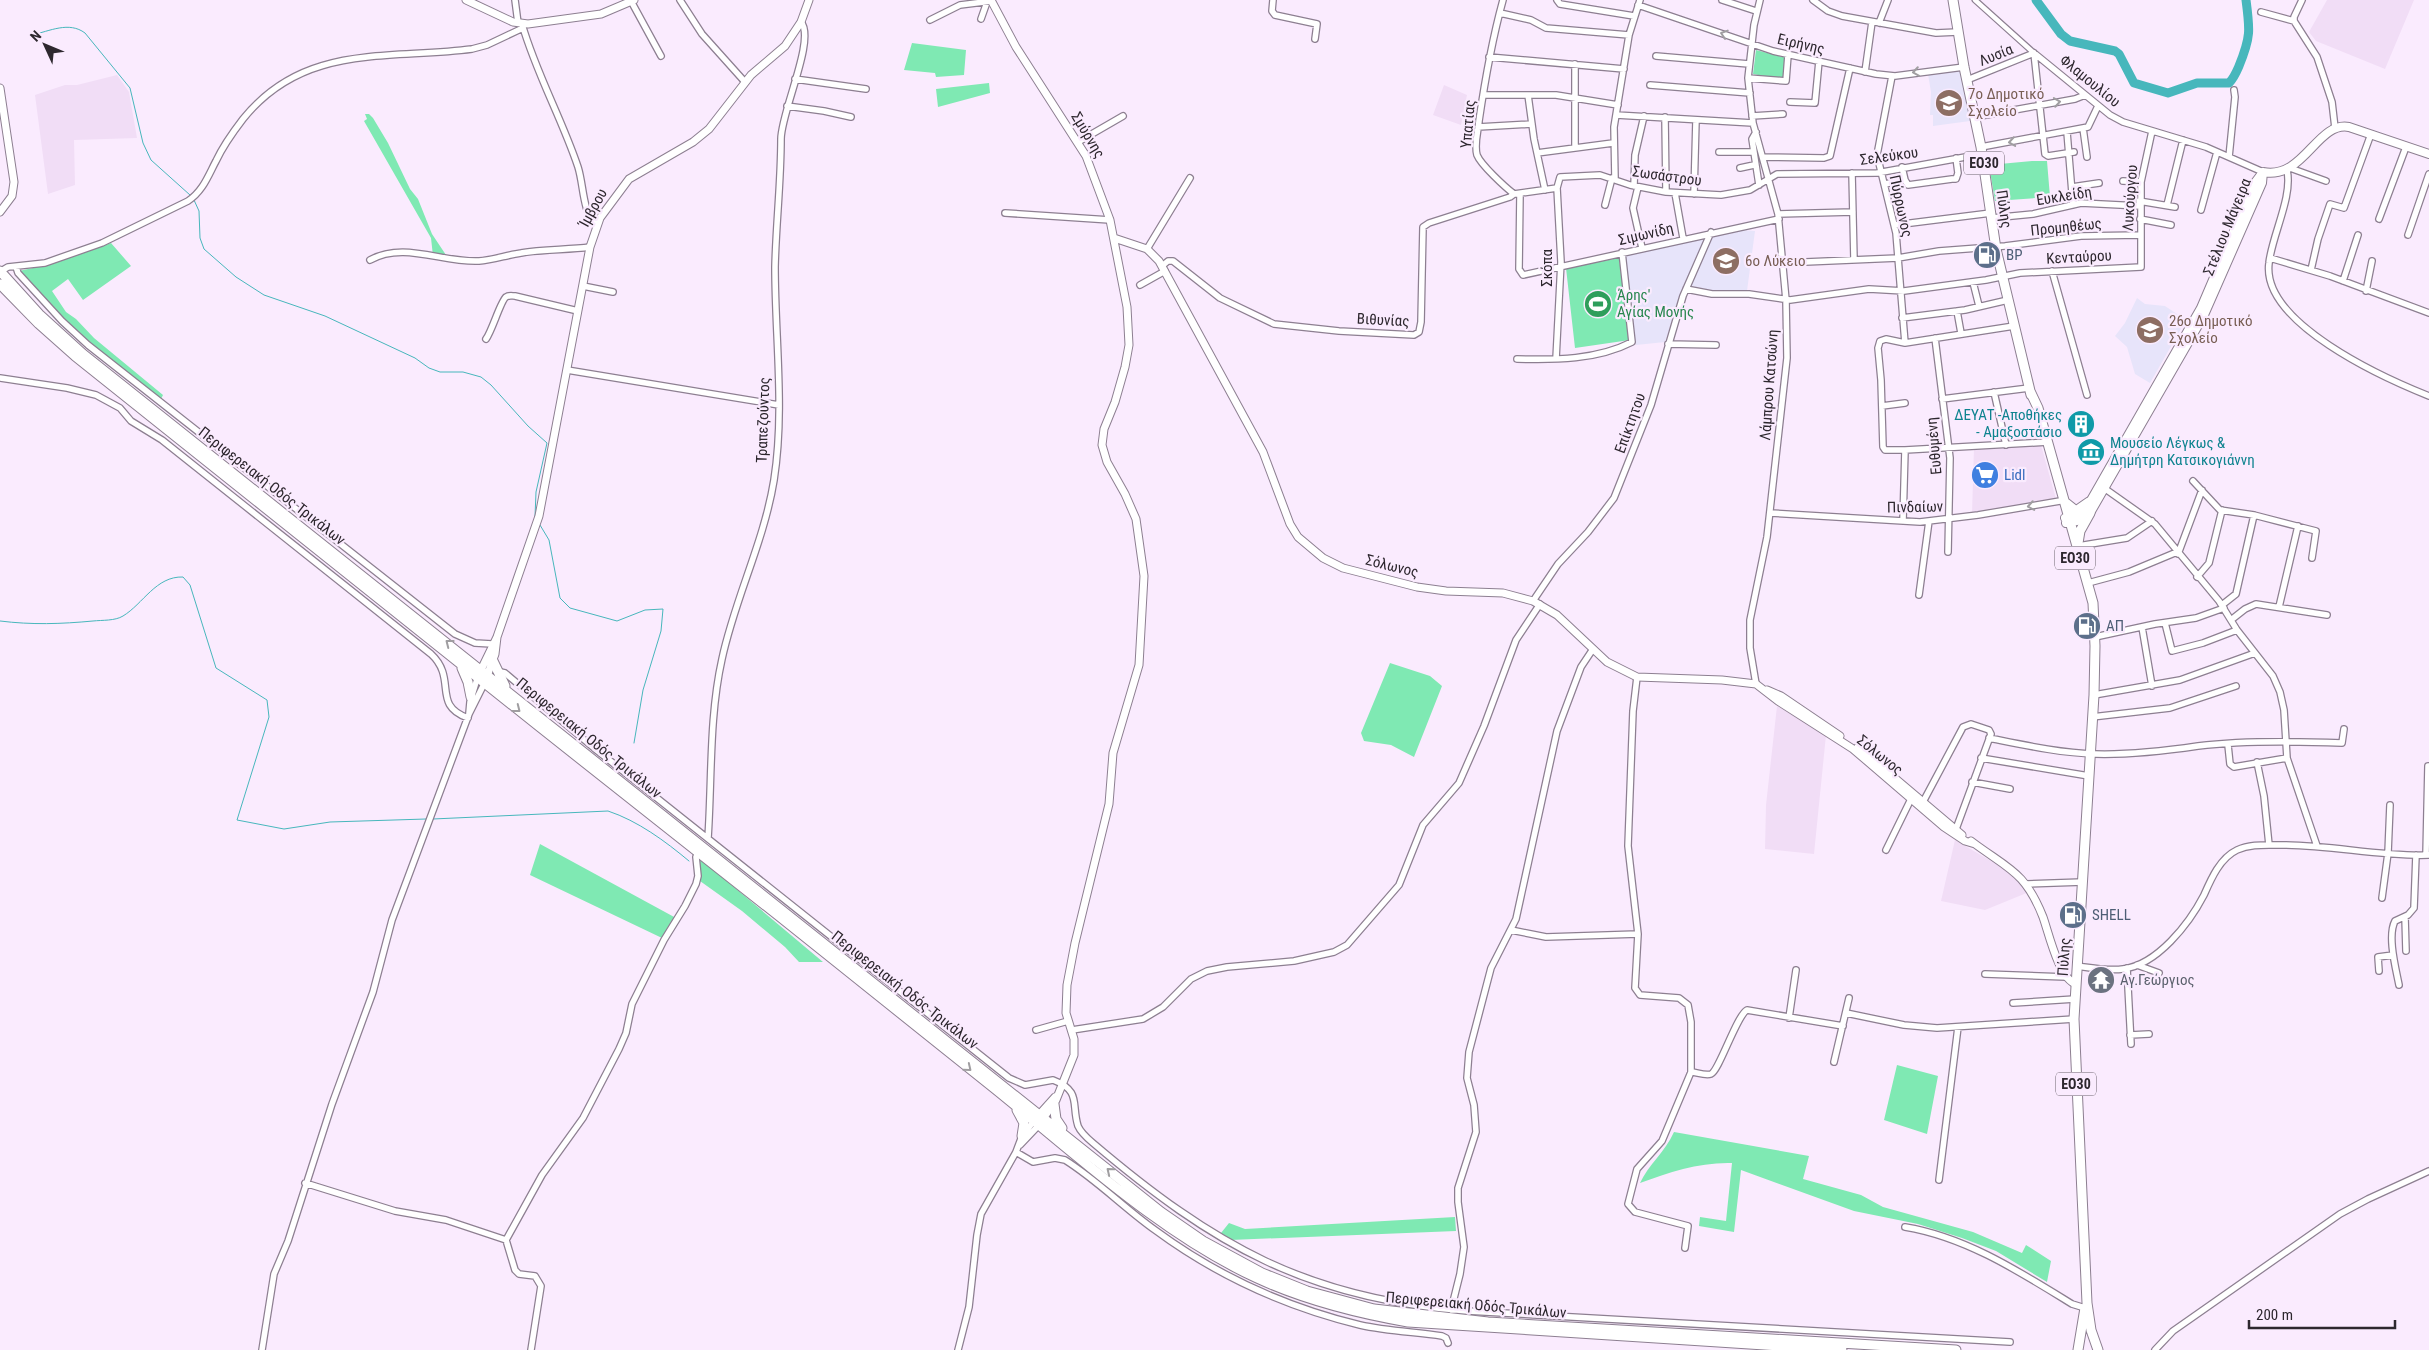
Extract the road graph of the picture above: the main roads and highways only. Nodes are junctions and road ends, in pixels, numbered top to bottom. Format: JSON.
{"nodes":[{"id":1,"x":1956,"y":0,"type":"edge"},
{"id":2,"x":2429,"y":154,"type":"edge"},
{"id":3,"x":2263,"y":172,"type":"junction"},
{"id":4,"x":0,"y":271,"type":"edge"},
{"id":5,"x":0,"y":284,"type":"edge"},
{"id":6,"x":2063,"y":502,"type":"junction"},
{"id":7,"x":2090,"y":502,"type":"junction"},
{"id":8,"x":2090,"y":513,"type":"junction"},
{"id":9,"x":2068,"y":520,"type":"junction"},
{"id":10,"x":2078,"y":544,"type":"junction"},
{"id":11,"x":2093,"y":614,"type":"junction"},
{"id":12,"x":493,"y":661,"type":"road end"},
{"id":13,"x":460,"y":663,"type":"junction"},
{"id":14,"x":488,"y":672,"type":"junction"},
{"id":15,"x":471,"y":697,"type":"road end"},
{"id":16,"x":1055,"y":1100,"type":"road end"},
{"id":17,"x":1009,"y":1101,"type":"junction"},
{"id":18,"x":1022,"y":1136,"type":"road end"},
{"id":19,"x":1068,"y":1136,"type":"junction"},
{"id":20,"x":2086,"y":1305,"type":"junction"},
{"id":21,"x":1842,"y":1350,"type":"edge"},
{"id":22,"x":1956,"y":1350,"type":"edge"},
{"id":23,"x":2080,"y":1350,"type":"edge"},
{"id":24,"x":2097,"y":1350,"type":"edge"}],
"edges":[{"from":1,"to":6,"type":"main road","name":"Πύλης","number":"ΕΟ30"},
{"from":2,"to":3,"type":"main road"},
{"from":3,"to":7,"type":"main road","name":"Στέλιου Μάγειρα"},
{"from":3,"to":8,"type":"main road","name":"Στέλιου Μάγειρα"},
{"from":14,"to":4,"type":"main road","name":"Περιφερειακή Οδός Τρικάλων","one_way":true},
{"from":5,"to":13,"type":"main road","name":"Περιφερειακή Οδός Τρικάλων"},
{"from":6,"to":7,"type":"main road"},
{"from":6,"to":9,"type":"main road","name":"Πύλης","number":"ΕΟ30"},
{"from":7,"to":9,"type":"main road"},
{"from":8,"to":9,"type":"main road"},
{"from":8,"to":10,"type":"main road"},
{"from":9,"to":10,"type":"main road","name":"Πύλης","number":"ΕΟ30"},
{"from":9,"to":11,"type":"main road","name":"Πύλης","number":"ΕΟ30"},
{"from":10,"to":11,"type":"main road","name":"Πύλης","number":"ΕΟ30"},
{"from":11,"to":20,"type":"main road","name":"Πύλης","number":"ΕΟ30"},
{"from":12,"to":14,"type":"main road"},
{"from":13,"to":15,"type":"main road"},
{"from":13,"to":17,"type":"main road","name":"Περιφερειακή Οδός Τρικάλων","one_way":true},
{"from":14,"to":19,"type":"main road","name":"Περιφερειακή Οδός Τρικάλων"},
{"from":16,"to":19,"type":"main road"},
{"from":17,"to":18,"type":"main road"},
{"from":17,"to":21,"type":"main road","name":"Περιφερειακή Οδός Τρικάλων"},
{"from":22,"to":19,"type":"main road","name":"Περιφερειακή Οδός Τρικάλων","one_way":true},
{"from":20,"to":23,"type":"main road","number":"ΕΟ30"},
{"from":20,"to":24,"type":"main road","number":"ΕΟ30"},
{"from":23,"to":24,"type":"main road","number":"ΕΟ30"}]}
